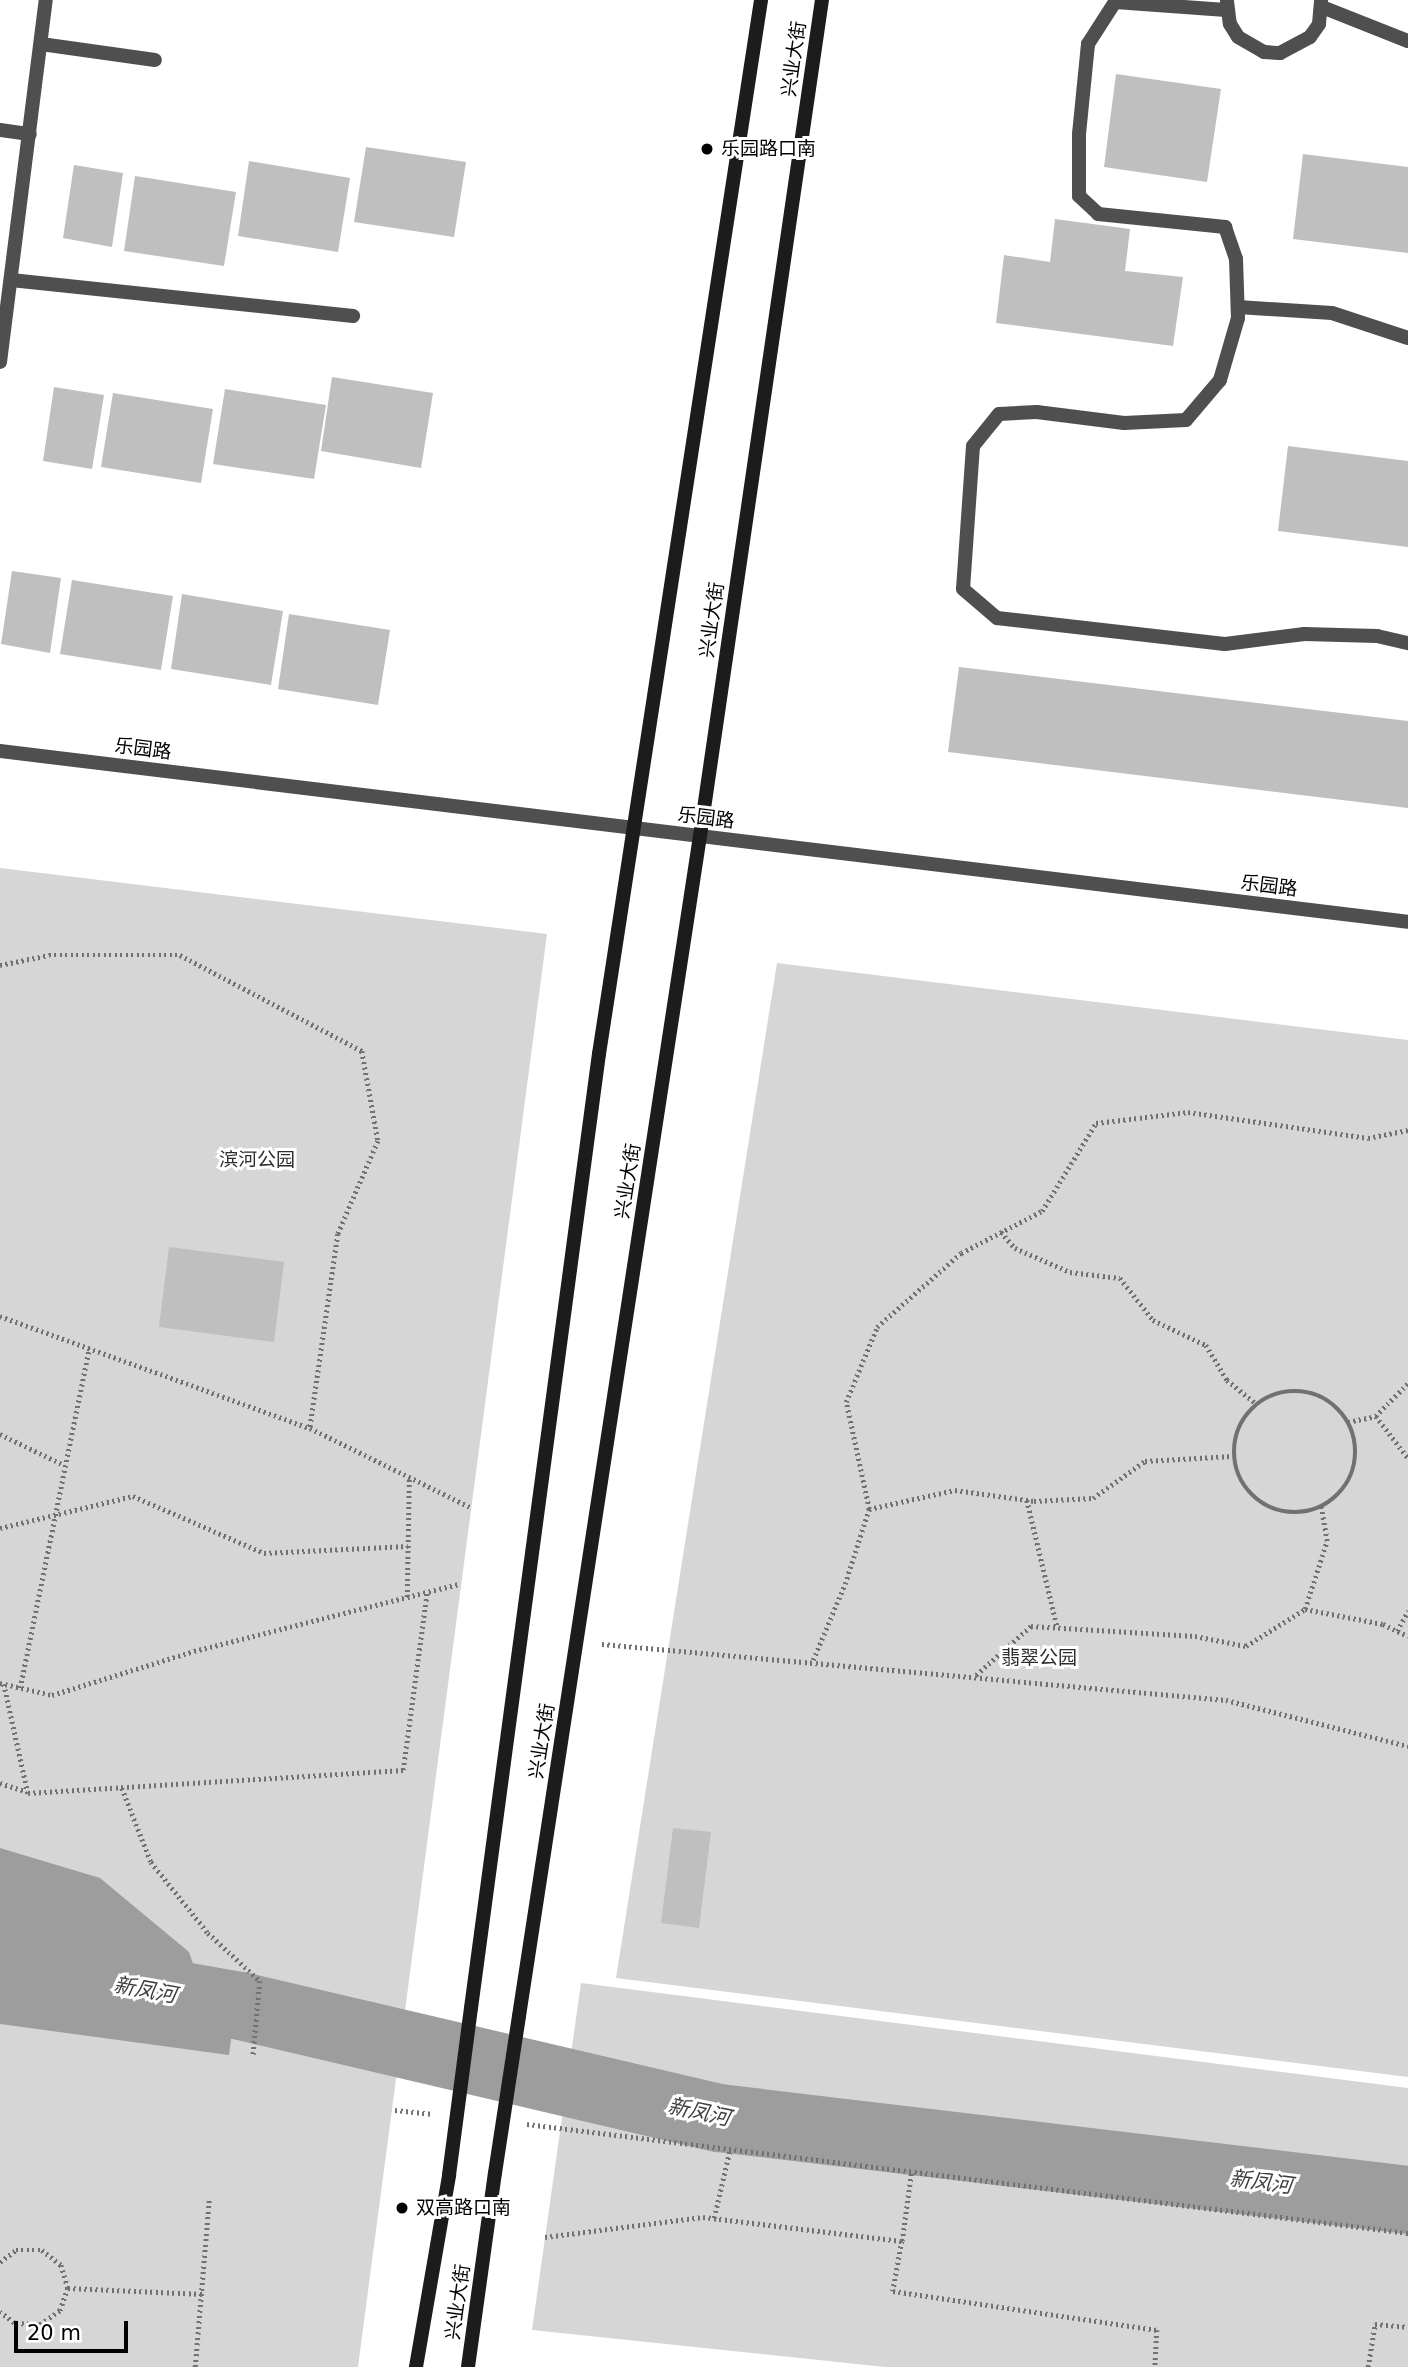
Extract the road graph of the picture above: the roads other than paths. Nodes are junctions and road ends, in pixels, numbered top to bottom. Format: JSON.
{"nodes":[{"id":1,"x":46,"y":0,"type":"edge"},
{"id":2,"x":761,"y":0,"type":"edge"},
{"id":3,"x":822,"y":0,"type":"edge"},
{"id":4,"x":1322,"y":4,"type":"edge"},
{"id":5,"x":1227,"y":5,"type":"edge"},
{"id":6,"x":1408,"y":41,"type":"edge"},
{"id":7,"x":41,"y":44,"type":"junction"},
{"id":8,"x":155,"y":60,"type":"dead end"},
{"id":9,"x":0,"y":130,"type":"edge"},
{"id":10,"x":30,"y":134,"type":"junction"},
{"id":11,"x":10,"y":280,"type":"junction"},
{"id":12,"x":1238,"y":307,"type":"junction"},
{"id":13,"x":353,"y":316,"type":"dead end"},
{"id":14,"x":1408,"y":338,"type":"edge"},
{"id":15,"x":0,"y":362,"type":"edge"},
{"id":16,"x":1408,"y":643,"type":"edge"},
{"id":17,"x":0,"y":751,"type":"edge"},
{"id":18,"x":634,"y":828,"type":"junction"},
{"id":19,"x":700,"y":836,"type":"junction"},
{"id":20,"x":1408,"y":922,"type":"edge"},
{"id":21,"x":416,"y":2367,"type":"edge"},
{"id":22,"x":468,"y":2367,"type":"edge"}],
"edges":[{"from":1,"to":7,"type":"street"},
{"from":2,"to":18,"type":"main road","name":"兴业大街"},
{"from":3,"to":19,"type":"main road","name":"兴业大街"},
{"from":4,"to":5,"type":"street"},
{"from":4,"to":6,"type":"street"},
{"from":5,"to":12,"type":"street"},
{"from":7,"to":8,"type":"street"},
{"from":7,"to":10,"type":"street"},
{"from":9,"to":10,"type":"street"},
{"from":10,"to":11,"type":"street"},
{"from":11,"to":13,"type":"street"},
{"from":11,"to":15,"type":"street"},
{"from":12,"to":14,"type":"street"},
{"from":12,"to":16,"type":"street"},
{"from":17,"to":18,"type":"street","name":"乐园路"},
{"from":18,"to":19,"type":"street","name":"乐园路"},
{"from":18,"to":21,"type":"main road","name":"兴业大街","bridge":true},
{"from":19,"to":20,"type":"street","name":"乐园路"},
{"from":19,"to":22,"type":"main road","name":"兴业大街","bridge":true}]}
